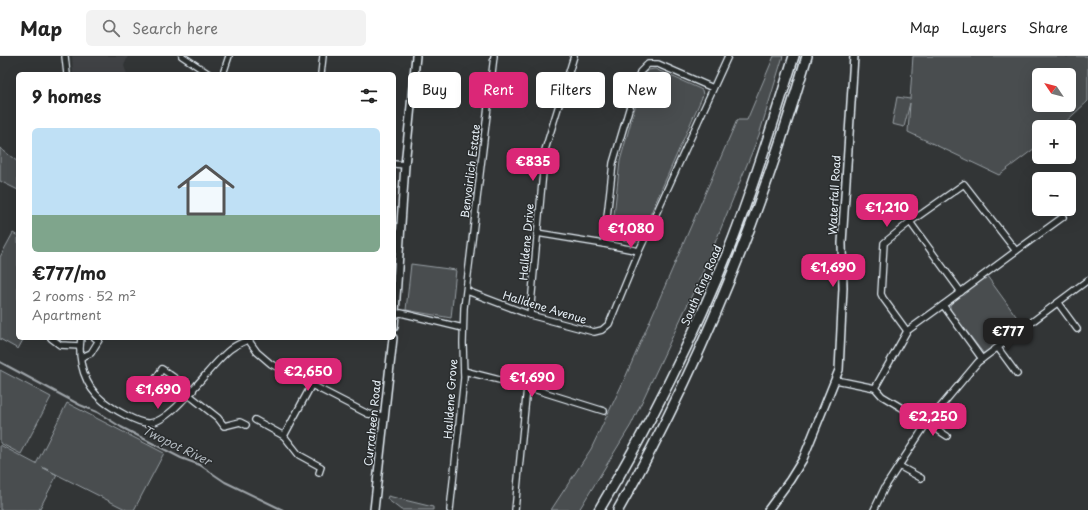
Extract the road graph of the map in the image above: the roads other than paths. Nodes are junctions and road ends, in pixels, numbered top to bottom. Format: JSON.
{"nodes":[{"id":1,"x":65,"y":56,"type":"edge"},
{"id":2,"x":182,"y":56,"type":"edge"},
{"id":3,"x":229,"y":56,"type":"edge"},
{"id":4,"x":323,"y":56,"type":"edge"},
{"id":5,"x":416,"y":56,"type":"edge"},
{"id":6,"x":494,"y":56,"type":"edge"},
{"id":7,"x":574,"y":56,"type":"edge"},
{"id":8,"x":728,"y":56,"type":"edge"},
{"id":9,"x":794,"y":56,"type":"edge"},
{"id":10,"x":807,"y":56,"type":"edge"},
{"id":11,"x":854,"y":56,"type":"edge"},
{"id":12,"x":66,"y":72,"type":"edge"},
{"id":13,"x":206,"y":72,"type":"edge"},
{"id":14,"x":224,"y":72,"type":"edge"},
{"id":15,"x":321,"y":72,"type":"edge"},
{"id":16,"x":713,"y":88,"type":"junction"},
{"id":17,"x":396,"y":164,"type":"edge"},
{"id":18,"x":405,"y":165,"type":"junction"},
{"id":19,"x":1063,"y":217,"type":"dead end"},
{"id":20,"x":910,"y":222,"type":"junction"},
{"id":21,"x":537,"y":233,"type":"junction"},
{"id":22,"x":604,"y":244,"type":"junction"},
{"id":23,"x":639,"y":251,"type":"junction"},
{"id":24,"x":1016,"y":251,"type":"junction"},
{"id":25,"x":469,"y":265,"type":"joint"},
{"id":26,"x":1088,"y":280,"type":"edge"},
{"id":27,"x":396,"y":281,"type":"edge"},
{"id":28,"x":467,"y":292,"type":"junction"},
{"id":29,"x":961,"y":292,"type":"junction"},
{"id":30,"x":1058,"y":303,"type":"junction"},
{"id":31,"x":943,"y":305,"type":"junction"},
{"id":32,"x":396,"y":314,"type":"joint"},
{"id":33,"x":530,"y":315,"type":"junction"},
{"id":34,"x":463,"y":328,"type":"junction"},
{"id":35,"x":1077,"y":329,"type":"dead end"},
{"id":36,"x":907,"y":331,"type":"junction"},
{"id":37,"x":54,"y":340,"type":"edge"},
{"id":38,"x":81,"y":340,"type":"edge"},
{"id":39,"x":98,"y":340,"type":"edge"},
{"id":40,"x":246,"y":340,"type":"edge"},
{"id":41,"x":249,"y":340,"type":"edge"},
{"id":42,"x":393,"y":340,"type":"edge"},
{"id":43,"x":80,"y":346,"type":"junction"},
{"id":44,"x":998,"y":348,"type":"junction"},
{"id":45,"x":82,"y":357,"type":"junction"},
{"id":46,"x":982,"y":359,"type":"junction"},
{"id":47,"x":464,"y":371,"type":"junction"},
{"id":48,"x":1017,"y":374,"type":"dead end"},
{"id":49,"x":155,"y":380,"type":"dead end"},
{"id":50,"x":836,"y":380,"type":"junction"},
{"id":51,"x":312,"y":384,"type":"junction"},
{"id":52,"x":527,"y":387,"type":"junction"},
{"id":53,"x":875,"y":388,"type":"junction"},
{"id":54,"x":191,"y":393,"type":"junction"},
{"id":55,"x":604,"y":411,"type":"dead end"},
{"id":56,"x":384,"y":416,"type":"junction"},
{"id":57,"x":255,"y":420,"type":"dead end"},
{"id":58,"x":927,"y":423,"type":"junction"},
{"id":59,"x":246,"y":424,"type":"dead end"},
{"id":60,"x":284,"y":436,"type":"junction"},
{"id":61,"x":947,"y":436,"type":"dead end"},
{"id":62,"x":899,"y":466,"type":"junction"},
{"id":63,"x":319,"y":473,"type":"dead end"},
{"id":64,"x":920,"y":478,"type":"dead end"},
{"id":65,"x":374,"y":510,"type":"edge"},
{"id":66,"x":450,"y":510,"type":"edge"},
{"id":67,"x":515,"y":510,"type":"edge"},
{"id":68,"x":599,"y":510,"type":"edge"},
{"id":69,"x":618,"y":510,"type":"edge"},
{"id":70,"x":768,"y":510,"type":"edge"},
{"id":71,"x":874,"y":510,"type":"edge"}],
"edges":[{"from":1,"to":12,"type":"street"},
{"from":2,"to":13,"type":"street"},
{"from":3,"to":14,"type":"street"},
{"from":4,"to":15,"type":"street"},
{"from":5,"to":18,"type":"street"},
{"from":6,"to":25,"type":"street","name":"Benvoirlich Estate"},
{"from":7,"to":21,"type":"street","name":"Halldene Drive"},
{"from":8,"to":16,"type":"street","name":"Halldene Avenue"},
{"from":9,"to":68,"type":"highway","name":"South Ring Road"},
{"from":10,"to":69,"type":"highway"},
{"from":11,"to":50,"type":"street","name":"Waterfall Road"},
{"from":16,"to":22,"type":"street"},
{"from":16,"to":23,"type":"street","name":"Halldene Avenue"},
{"from":17,"to":18,"type":"street"},
{"from":18,"to":27,"type":"street"},
{"from":19,"to":24,"type":"street"},
{"from":20,"to":24,"type":"street"},
{"from":20,"to":29,"type":"street"},
{"from":20,"to":36,"type":"street"},
{"from":21,"to":22,"type":"street"},
{"from":21,"to":33,"type":"street","name":"Halldene Drive"},
{"from":22,"to":23,"type":"street"},
{"from":23,"to":33,"type":"street","name":"Halldene Avenue"},
{"from":24,"to":29,"type":"street"},
{"from":25,"to":28,"type":"street","name":"Halldene Grove"},
{"from":26,"to":30,"type":"street"},
{"from":27,"to":32,"type":"street"},
{"from":28,"to":33,"type":"street","name":"Halldene Avenue"},
{"from":28,"to":34,"type":"street","name":"Halldene Grove"},
{"from":29,"to":31,"type":"street"},
{"from":30,"to":35,"type":"street"},
{"from":30,"to":44,"type":"street"},
{"from":31,"to":36,"type":"street"},
{"from":31,"to":46,"type":"street"},
{"from":32,"to":34,"type":"street"},
{"from":34,"to":47,"type":"street","name":"Halldene Grove"},
{"from":36,"to":53,"type":"street"},
{"from":37,"to":43,"type":"street"},
{"from":38,"to":43,"type":"street"},
{"from":39,"to":45,"type":"street"},
{"from":40,"to":54,"type":"street"},
{"from":41,"to":51,"type":"street"},
{"from":42,"to":56,"type":"street","name":"Curraheen Road"},
{"from":43,"to":45,"type":"street"},
{"from":44,"to":46,"type":"street"},
{"from":44,"to":48,"type":"street"},
{"from":45,"to":54,"type":"street"},
{"from":46,"to":58,"type":"street"},
{"from":47,"to":52,"type":"street"},
{"from":47,"to":66,"type":"street","name":"Halldene Grove"},
{"from":49,"to":54,"type":"street"},
{"from":50,"to":53,"type":"street"},
{"from":50,"to":70,"type":"street","name":"Waterfall Road"},
{"from":51,"to":56,"type":"street"},
{"from":51,"to":60,"type":"street"},
{"from":52,"to":55,"type":"street"},
{"from":52,"to":67,"type":"street"},
{"from":53,"to":58,"type":"street"},
{"from":54,"to":59,"type":"street"},
{"from":56,"to":65,"type":"street","name":"Curraheen Road"},
{"from":57,"to":60,"type":"street"},
{"from":58,"to":61,"type":"street"},
{"from":58,"to":62,"type":"street"},
{"from":60,"to":63,"type":"street"},
{"from":62,"to":64,"type":"street"},
{"from":62,"to":71,"type":"street"}]}
